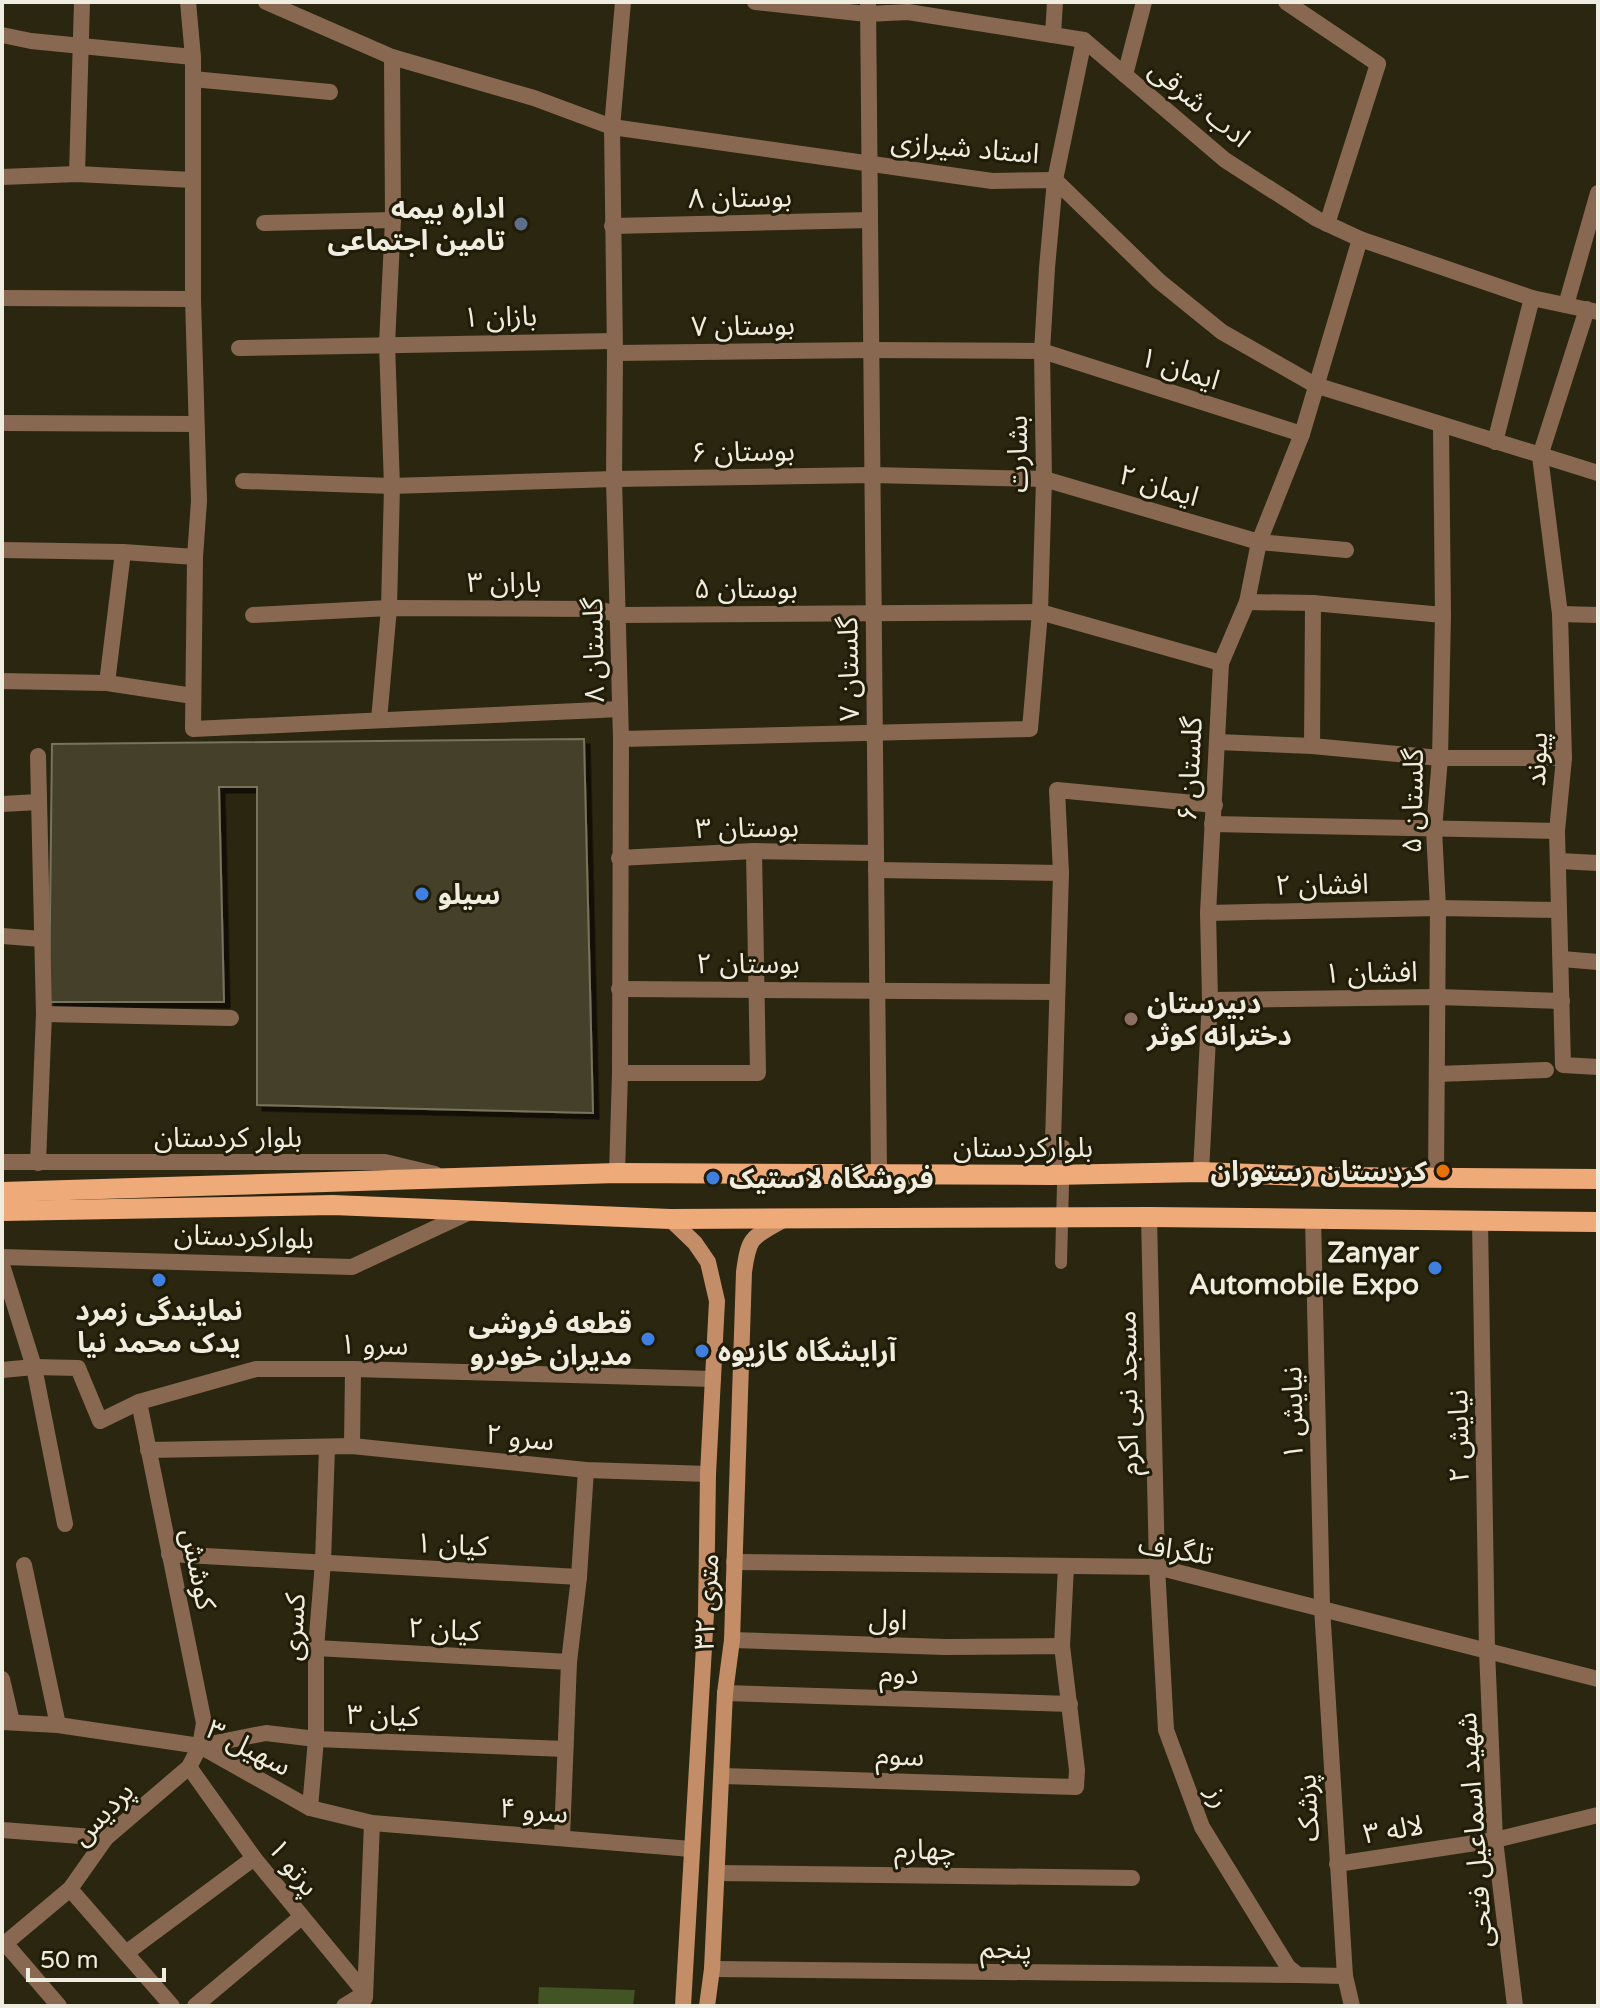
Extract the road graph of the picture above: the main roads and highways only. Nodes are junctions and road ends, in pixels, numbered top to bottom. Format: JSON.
{"nodes":[{"id":1,"x":1598,"y":1179,"type":"edge"},
{"id":2,"x":2,"y":1192,"type":"edge"},
{"id":3,"x":2,"y":1211,"type":"edge"},
{"id":4,"x":670,"y":1219,"type":"junction"},
{"id":5,"x":783,"y":1220,"type":"junction"},
{"id":6,"x":1598,"y":1222,"type":"edge"},
{"id":7,"x":683,"y":2006,"type":"edge"},
{"id":8,"x":707,"y":2006,"type":"edge"}],
"edges":[{"from":1,"to":2,"type":"main road","name":"بلوارکردستان"},
{"from":3,"to":4,"type":"main road","name":"بلوارکردستان"},
{"from":4,"to":5,"type":"main road","name":"بلوارکردستان"},
{"from":4,"to":7,"type":"main road","name":"۳۲ متری"},
{"from":5,"to":6,"type":"main road","name":"بلوارکردستان"},
{"from":5,"to":8,"type":"main road","name":"۳۲ متری"}]}
